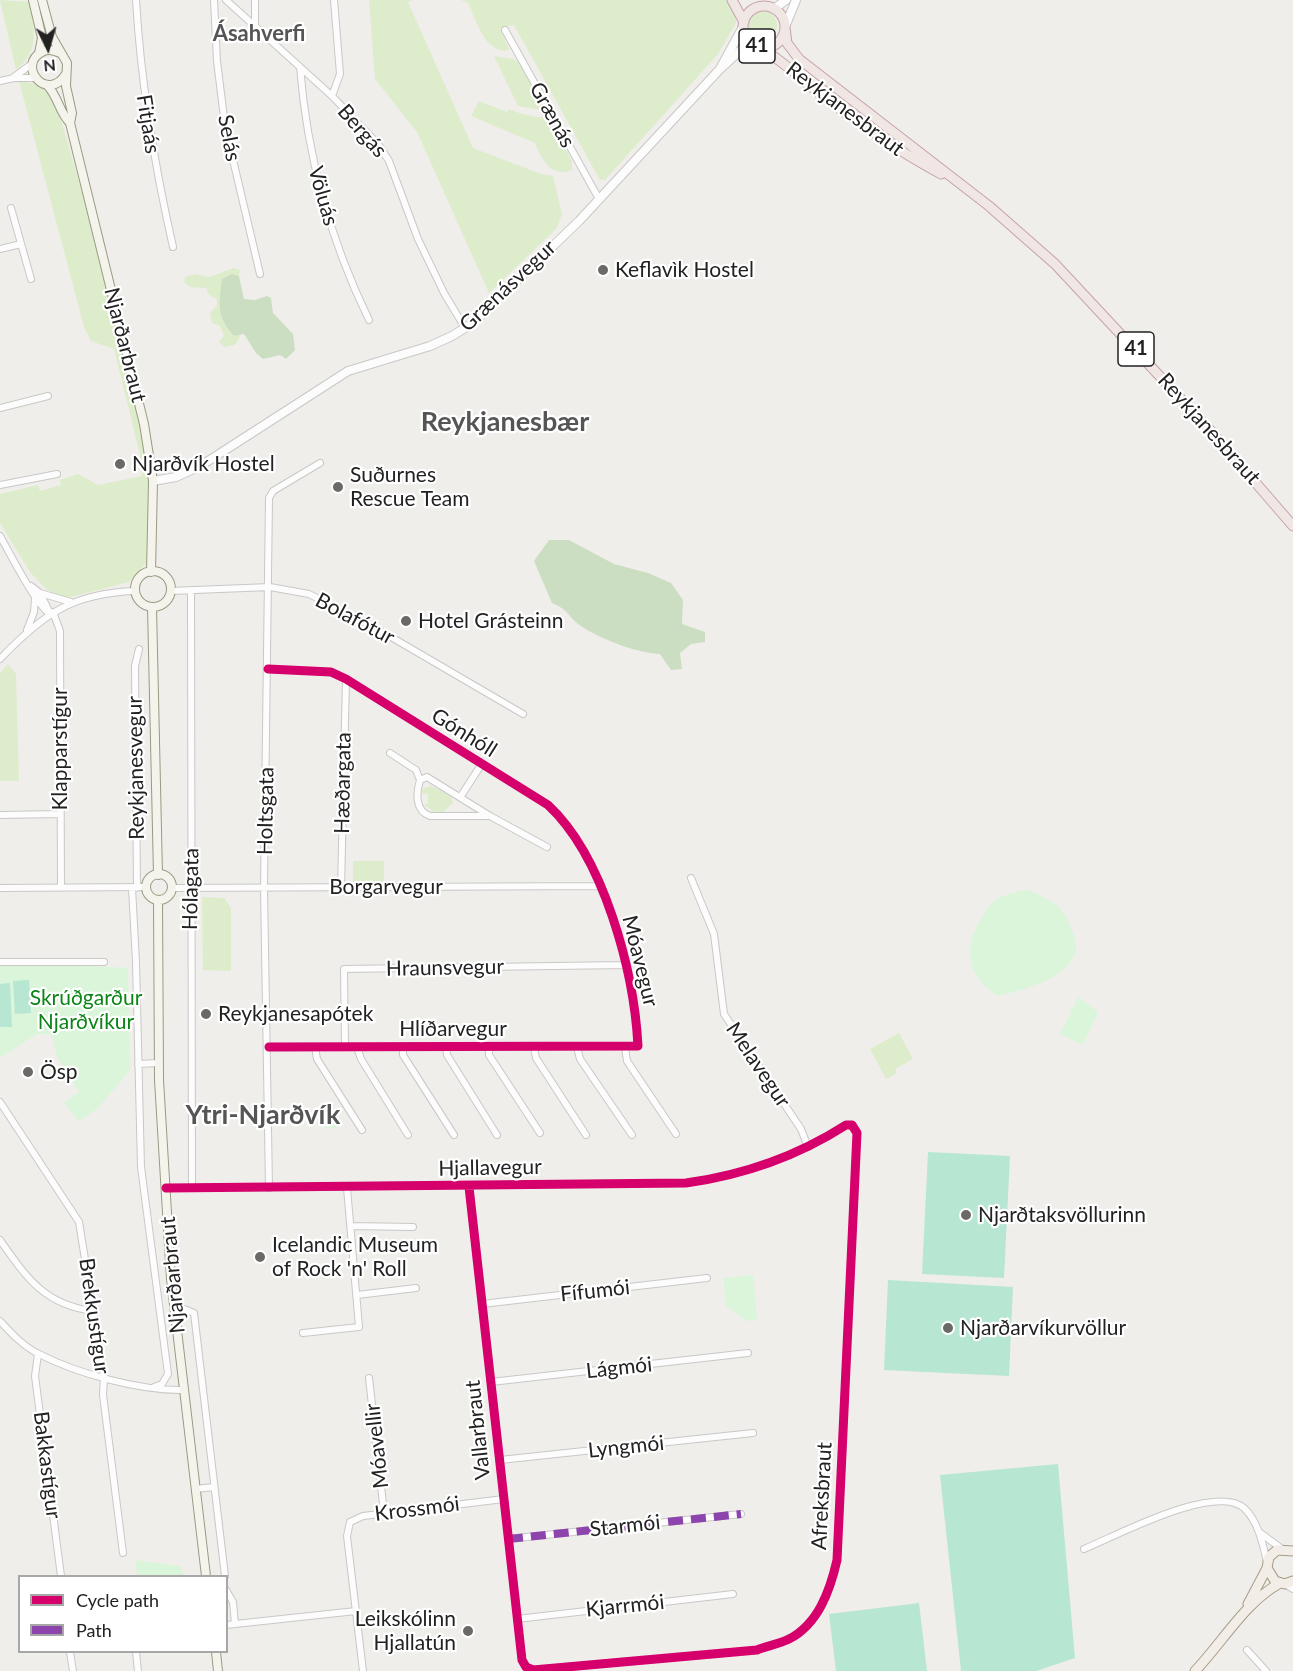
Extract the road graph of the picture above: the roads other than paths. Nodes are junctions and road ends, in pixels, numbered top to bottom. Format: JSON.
{"nodes":[{"id":1,"x":33,"y":0,"type":"edge"},
{"id":2,"x":42,"y":0,"type":"edge"},
{"id":3,"x":136,"y":0,"type":"edge"},
{"id":4,"x":214,"y":0,"type":"edge"},
{"id":5,"x":226,"y":0,"type":"edge"},
{"id":6,"x":255,"y":0,"type":"edge"},
{"id":7,"x":334,"y":0,"type":"edge"},
{"id":8,"x":732,"y":0,"type":"edge"},
{"id":9,"x":759,"y":0,"type":"edge"},
{"id":10,"x":786,"y":0,"type":"edge"},
{"id":11,"x":796,"y":0,"type":"edge"},
{"id":12,"x":771,"y":8,"type":"junction"},
{"id":13,"x":744,"y":24,"type":"junction"},
{"id":14,"x":255,"y":26,"type":"junction"},
{"id":15,"x":785,"y":27,"type":"junction"},
{"id":16,"x":505,"y":30,"type":"dead end"},
{"id":17,"x":757,"y":46,"type":"junction"},
{"id":18,"x":39,"y":53,"type":"junction"},
{"id":19,"x":60,"y":53,"type":"junction"},
{"id":20,"x":33,"y":63,"type":"junction"},
{"id":21,"x":300,"y":67,"type":"junction"},
{"id":22,"x":720,"y":69,"type":"junction"},
{"id":23,"x":66,"y":74,"type":"junction"},
{"id":24,"x":14,"y":78,"type":"junction"},
{"id":25,"x":35,"y":78,"type":"junction"},
{"id":26,"x":0,"y":81,"type":"edge"},
{"id":27,"x":47,"y":85,"type":"junction"},
{"id":28,"x":332,"y":96,"type":"junction"},
{"id":29,"x":70,"y":123,"type":"junction"},
{"id":30,"x":964,"y":187,"type":"junction"},
{"id":31,"x":599,"y":199,"type":"junction"},
{"id":32,"x":11,"y":208,"type":"dead end"},
{"id":33,"x":21,"y":244,"type":"junction"},
{"id":34,"x":173,"y":247,"type":"dead end"},
{"id":35,"x":0,"y":249,"type":"edge"},
{"id":36,"x":260,"y":274,"type":"dead end"},
{"id":37,"x":31,"y":279,"type":"dead end"},
{"id":38,"x":369,"y":320,"type":"dead end"},
{"id":39,"x":465,"y":328,"type":"junction"},
{"id":40,"x":48,"y":396,"type":"dead end"},
{"id":41,"x":0,"y":408,"type":"edge"},
{"id":42,"x":321,"y":463,"type":"dead end"},
{"id":43,"x":57,"y":474,"type":"dead end"},
{"id":44,"x":153,"y":481,"type":"junction"},
{"id":45,"x":0,"y":485,"type":"edge"},
{"id":46,"x":1293,"y":526,"type":"edge"},
{"id":47,"x":0,"y":536,"type":"edge"},
{"id":48,"x":151,"y":572,"type":"junction"},
{"id":49,"x":270,"y":588,"type":"junction"},
{"id":50,"x":191,"y":590,"type":"junction"},
{"id":51,"x":135,"y":591,"type":"junction"},
{"id":52,"x":170,"y":591,"type":"junction"},
{"id":53,"x":37,"y":596,"type":"junction"},
{"id":54,"x":71,"y":602,"type":"junction"},
{"id":55,"x":152,"y":607,"type":"junction"},
{"id":56,"x":51,"y":613,"type":"junction"},
{"id":57,"x":26,"y":632,"type":"junction"},
{"id":58,"x":139,"y":649,"type":"dead end"},
{"id":59,"x":0,"y":659,"type":"edge"},
{"id":60,"x":268,"y":669,"type":"junction"},
{"id":61,"x":346,"y":680,"type":"junction"},
{"id":62,"x":523,"y":714,"type":"dead end"},
{"id":63,"x":390,"y":753,"type":"dead end"},
{"id":64,"x":481,"y":765,"type":"junction"},
{"id":65,"x":420,"y":780,"type":"junction"},
{"id":66,"x":461,"y":796,"type":"junction"},
{"id":67,"x":60,"y":814,"type":"junction"},
{"id":68,"x":0,"y":815,"type":"edge"},
{"id":69,"x":490,"y":816,"type":"junction"},
{"id":70,"x":547,"y":847,"type":"dead end"},
{"id":71,"x":158,"y":874,"type":"junction"},
{"id":72,"x":691,"y":878,"type":"dead end"},
{"id":73,"x":600,"y":886,"type":"junction"},
{"id":74,"x":0,"y":888,"type":"edge"},
{"id":75,"x":61,"y":888,"type":"junction"},
{"id":76,"x":138,"y":888,"type":"junction"},
{"id":77,"x":172,"y":888,"type":"junction"},
{"id":78,"x":192,"y":888,"type":"junction"},
{"id":79,"x":264,"y":888,"type":"junction"},
{"id":80,"x":341,"y":888,"type":"junction"},
{"id":81,"x":158,"y":900,"type":"junction"},
{"id":82,"x":0,"y":962,"type":"edge"},
{"id":83,"x":105,"y":962,"type":"dead end"},
{"id":84,"x":624,"y":965,"type":"junction"},
{"id":85,"x":638,"y":1046,"type":"joint"},
{"id":86,"x":269,"y":1047,"type":"junction"},
{"id":87,"x":315,"y":1047,"type":"junction"},
{"id":88,"x":345,"y":1047,"type":"junction"},
{"id":89,"x":357,"y":1047,"type":"junction"},
{"id":90,"x":403,"y":1047,"type":"junction"},
{"id":91,"x":446,"y":1047,"type":"junction"},
{"id":92,"x":489,"y":1047,"type":"junction"},
{"id":93,"x":577,"y":1047,"type":"junction"},
{"id":94,"x":625,"y":1047,"type":"junction"},
{"id":95,"x":534,"y":1048,"type":"junction"},
{"id":96,"x":159,"y":1063,"type":"junction"},
{"id":97,"x":138,"y":1064,"type":"junction"},
{"id":98,"x":0,"y":1102,"type":"edge"},
{"id":99,"x":362,"y":1131,"type":"dead end"},
{"id":100,"x":540,"y":1133,"type":"dead end"},
{"id":101,"x":676,"y":1134,"type":"dead end"},
{"id":102,"x":408,"y":1135,"type":"dead end"},
{"id":103,"x":454,"y":1135,"type":"dead end"},
{"id":104,"x":497,"y":1135,"type":"dead end"},
{"id":105,"x":586,"y":1135,"type":"dead end"},
{"id":106,"x":632,"y":1135,"type":"dead end"},
{"id":107,"x":808,"y":1147,"type":"junction"},
{"id":108,"x":469,"y":1187,"type":"junction"},
{"id":109,"x":166,"y":1188,"type":"junction"},
{"id":110,"x":192,"y":1188,"type":"junction"},
{"id":111,"x":269,"y":1188,"type":"junction"},
{"id":112,"x":347,"y":1188,"type":"junction"},
{"id":113,"x":351,"y":1226,"type":"junction"},
{"id":114,"x":413,"y":1227,"type":"dead end"},
{"id":115,"x":0,"y":1240,"type":"edge"},
{"id":116,"x":707,"y":1278,"type":"dead end"},
{"id":117,"x":416,"y":1288,"type":"dead end"},
{"id":118,"x":357,"y":1295,"type":"junction"},
{"id":119,"x":482,"y":1304,"type":"junction"},
{"id":120,"x":174,"y":1305,"type":"junction"},
{"id":121,"x":94,"y":1311,"type":"junction"},
{"id":122,"x":0,"y":1321,"type":"edge"},
{"id":123,"x":303,"y":1333,"type":"dead end"},
{"id":124,"x":748,"y":1353,"type":"dead end"},
{"id":125,"x":38,"y":1354,"type":"junction"},
{"id":126,"x":104,"y":1377,"type":"junction"},
{"id":127,"x":369,"y":1378,"type":"dead end"},
{"id":128,"x":491,"y":1382,"type":"junction"},
{"id":129,"x":154,"y":1387,"type":"junction"},
{"id":130,"x":184,"y":1390,"type":"junction"},
{"id":131,"x":753,"y":1433,"type":"dead end"},
{"id":132,"x":500,"y":1460,"type":"junction"},
{"id":133,"x":214,"y":1486,"type":"junction"},
{"id":134,"x":195,"y":1489,"type":"junction"},
{"id":135,"x":504,"y":1499,"type":"junction"},
{"id":136,"x":384,"y":1513,"type":"junction"},
{"id":137,"x":741,"y":1514,"type":"dead end"},
{"id":138,"x":1259,"y":1532,"type":"junction"},
{"id":139,"x":508,"y":1539,"type":"junction"},
{"id":140,"x":1084,"y":1549,"type":"dead end"},
{"id":141,"x":1289,"y":1549,"type":"edge"},
{"id":142,"x":123,"y":1553,"type":"dead end"},
{"id":143,"x":1267,"y":1565,"type":"junction"},
{"id":144,"x":61,"y":1575,"type":"edge"},
{"id":145,"x":206,"y":1575,"type":"edge"},
{"id":146,"x":225,"y":1575,"type":"edge"},
{"id":147,"x":1288,"y":1584,"type":"edge"},
{"id":148,"x":228,"y":1593,"type":"edge"},
{"id":149,"x":733,"y":1594,"type":"dead end"},
{"id":150,"x":356,"y":1611,"type":"junction"},
{"id":151,"x":1243,"y":1614,"type":"junction"},
{"id":152,"x":517,"y":1619,"type":"junction"},
{"id":153,"x":236,"y":1624,"type":"junction"},
{"id":154,"x":228,"y":1625,"type":"edge"},
{"id":155,"x":1247,"y":1650,"type":"dead end"},
{"id":156,"x":70,"y":1653,"type":"edge"},
{"id":157,"x":136,"y":1653,"type":"edge"},
{"id":158,"x":216,"y":1653,"type":"edge"},
{"id":159,"x":526,"y":1667,"type":"joint"},
{"id":160,"x":577,"y":1668,"type":"edge"},
{"id":161,"x":73,"y":1671,"type":"edge"},
{"id":162,"x":138,"y":1671,"type":"edge"},
{"id":163,"x":218,"y":1671,"type":"edge"},
{"id":164,"x":363,"y":1671,"type":"edge"},
{"id":165,"x":1195,"y":1671,"type":"edge"},
{"id":166,"x":1266,"y":1671,"type":"edge"}],
"edges":[{"from":1,"to":18,"type":"main road"},
{"from":2,"to":19,"type":"main road","name":"Njarðarbraut"},
{"from":3,"to":34,"type":"street","name":"Fitjaás"},
{"from":4,"to":36,"type":"street","name":"Selás"},
{"from":5,"to":14,"type":"street","name":"Bergás"},
{"from":6,"to":14,"type":"street"},
{"from":7,"to":28,"type":"street"},
{"from":8,"to":13,"type":"highway","name":"Reykjanesbraut","number":"41"},
{"from":9,"to":12,"type":"highway","name":"Reykjanesbraut","number":"41"},
{"from":10,"to":12,"type":"street"},
{"from":11,"to":15,"type":"street"},
{"from":12,"to":13,"type":"highway","number":"41"},
{"from":12,"to":15,"type":"highway","name":"Reykjanesbraut","number":"41"},
{"from":13,"to":17,"type":"highway","name":"Reykjanesbraut","number":"41"},
{"from":13,"to":22,"type":"street","name":"Grænásvegur"},
{"from":14,"to":21,"type":"street","name":"Bergás"},
{"from":15,"to":17,"type":"highway","name":"Reykjanesbraut","number":"41"},
{"from":15,"to":30,"type":"highway","name":"Reykjanesbraut","number":"41"},
{"from":16,"to":31,"type":"street","name":"Grænás"},
{"from":17,"to":22,"type":"street","name":"Grænásvegur"},
{"from":17,"to":30,"type":"highway","name":"Reykjanesbraut","number":"41"},
{"from":18,"to":19,"type":"main road"},
{"from":18,"to":20,"type":"main road"},
{"from":19,"to":23,"type":"main road","name":"Njarðarbraut"},
{"from":20,"to":24,"type":"street"},
{"from":20,"to":25,"type":"main road"},
{"from":21,"to":28,"type":"street","name":"Bergás"},
{"from":21,"to":38,"type":"street","name":"Völuás"},
{"from":22,"to":31,"type":"street","name":"Grænásvegur"},
{"from":23,"to":27,"type":"main road"},
{"from":23,"to":29,"type":"main road","name":"Njarðarbraut"},
{"from":24,"to":25,"type":"street"},
{"from":24,"to":26,"type":"street"},
{"from":25,"to":27,"type":"main road","name":"Njarðarbraut"},
{"from":27,"to":29,"type":"main road","name":"Njarðarbraut"},
{"from":28,"to":39,"type":"street","name":"Bergás"},
{"from":29,"to":44,"type":"main road","name":"Njarðarbraut"},
{"from":30,"to":46,"type":"highway","name":"Reykjanesbraut","number":"41"},
{"from":31,"to":39,"type":"street","name":"Grænásvegur"},
{"from":32,"to":33,"type":"street"},
{"from":33,"to":35,"type":"street"},
{"from":33,"to":37,"type":"street"},
{"from":39,"to":44,"type":"street","name":"Grænásvegur"},
{"from":40,"to":41,"type":"street"},
{"from":42,"to":49,"type":"street","name":"Holtsgata"},
{"from":43,"to":45,"type":"street"},
{"from":44,"to":48,"type":"main road","name":"Njarðarbraut"},
{"from":47,"to":53,"type":"street"},
{"from":48,"to":51,"type":"main road"},
{"from":48,"to":52,"type":"main road"},
{"from":49,"to":50,"type":"street","name":"Bolafótur"},
{"from":49,"to":60,"type":"street","name":"Holtsgata"},
{"from":49,"to":62,"type":"street","name":"Bolafótur"},
{"from":50,"to":52,"type":"street","name":"Bolafótur"},
{"from":50,"to":78,"type":"street","name":"Hólagata"},
{"from":51,"to":54,"type":"street"},
{"from":51,"to":55,"type":"main road"},
{"from":52,"to":55,"type":"main road"},
{"from":53,"to":54,"type":"street"},
{"from":53,"to":56,"type":"street"},
{"from":53,"to":57,"type":"street"},
{"from":54,"to":56,"type":"street"},
{"from":55,"to":71,"type":"main road"},
{"from":56,"to":57,"type":"street"},
{"from":56,"to":67,"type":"street","name":"Klapparstígur"},
{"from":57,"to":59,"type":"street"},
{"from":58,"to":76,"type":"street","name":"Reykjanesvegur"},
{"from":60,"to":61,"type":"street","name":"Gónhóll"},
{"from":60,"to":79,"type":"street","name":"Holtsgata"},
{"from":61,"to":64,"type":"street","name":"Gónhóll"},
{"from":61,"to":80,"type":"street","name":"Hæðargata"},
{"from":63,"to":65,"type":"street"},
{"from":64,"to":66,"type":"street","name":"Gónhóll"},
{"from":64,"to":73,"type":"street","name":"Gónhóll"},
{"from":65,"to":66,"type":"street"},
{"from":65,"to":69,"type":"street"},
{"from":66,"to":69,"type":"street"},
{"from":67,"to":68,"type":"street"},
{"from":67,"to":75,"type":"street","name":"Klapparstígur"},
{"from":69,"to":70,"type":"street"},
{"from":71,"to":76,"type":"main road"},
{"from":71,"to":77,"type":"main road"},
{"from":72,"to":107,"type":"street","name":"Melavegur"},
{"from":73,"to":80,"type":"street","name":"Borgarvegur"},
{"from":73,"to":84,"type":"street","name":"Móavegur"},
{"from":74,"to":75,"type":"street"},
{"from":75,"to":76,"type":"street"},
{"from":76,"to":81,"type":"main road"},
{"from":76,"to":97,"type":"street","name":"Reykjanesvegur"},
{"from":77,"to":78,"type":"street","name":"Borgarvegur"},
{"from":77,"to":81,"type":"main road"},
{"from":78,"to":79,"type":"street","name":"Borgarvegur"},
{"from":78,"to":110,"type":"street","name":"Hólagata"},
{"from":79,"to":80,"type":"street","name":"Borgarvegur"},
{"from":79,"to":86,"type":"street","name":"Holtsgata"},
{"from":81,"to":96,"type":"main road","name":"Njarðarbraut"},
{"from":82,"to":83,"type":"street"},
{"from":84,"to":85,"type":"street","name":"Móavegur"},
{"from":84,"to":88,"type":"street","name":"Hraunsvegur"},
{"from":85,"to":94,"type":"street","name":"Hlíðarvegur"},
{"from":86,"to":87,"type":"street","name":"Hlíðarvegur"},
{"from":86,"to":111,"type":"street","name":"Holtsgata"},
{"from":87,"to":88,"type":"street","name":"Hlíðarvegur"},
{"from":87,"to":99,"type":"street"},
{"from":88,"to":89,"type":"street","name":"Hlíðarvegur"},
{"from":89,"to":90,"type":"street","name":"Hlíðarvegur"},
{"from":89,"to":102,"type":"street"},
{"from":90,"to":91,"type":"street","name":"Hlíðarvegur"},
{"from":90,"to":103,"type":"street","name":"Hlíðarvegur"},
{"from":91,"to":92,"type":"street","name":"Hlíðarvegur"},
{"from":91,"to":104,"type":"street","name":"Hlíðarvegur"},
{"from":92,"to":95,"type":"street","name":"Hlíðarvegur"},
{"from":92,"to":100,"type":"street","name":"Hlíðarvegur"},
{"from":93,"to":94,"type":"street","name":"Hlíðarvegur"},
{"from":93,"to":95,"type":"street","name":"Hlíðarvegur"},
{"from":93,"to":106,"type":"street"},
{"from":94,"to":101,"type":"street"},
{"from":95,"to":105,"type":"street","name":"Hlíðarvegur"},
{"from":96,"to":97,"type":"street"},
{"from":96,"to":109,"type":"main road","name":"Njarðarbraut"},
{"from":97,"to":129,"type":"street","name":"Reykjanesvegur"},
{"from":98,"to":121,"type":"street","name":"Brekkustígur"},
{"from":107,"to":108,"type":"street","name":"Hjallavegur"},
{"from":107,"to":160,"type":"street","name":"Afreksbraut"},
{"from":108,"to":112,"type":"street","name":"Hjallavegur"},
{"from":108,"to":119,"type":"street","name":"Vallarbraut"},
{"from":109,"to":110,"type":"street","name":"Hjallavegur"},
{"from":109,"to":120,"type":"main road","name":"Njarðarbraut"},
{"from":110,"to":111,"type":"street","name":"Hjallavegur"},
{"from":111,"to":112,"type":"street","name":"Hjallavegur"},
{"from":112,"to":113,"type":"street"},
{"from":113,"to":114,"type":"street"},
{"from":113,"to":118,"type":"street"},
{"from":115,"to":121,"type":"street"},
{"from":116,"to":119,"type":"street","name":"Fífumói"},
{"from":117,"to":118,"type":"street"},
{"from":118,"to":123,"type":"street"},
{"from":119,"to":128,"type":"street","name":"Vallarbraut"},
{"from":120,"to":130,"type":"main road","name":"Njarðarbraut"},
{"from":120,"to":133,"type":"street"},
{"from":121,"to":126,"type":"street","name":"Brekkustígur"},
{"from":122,"to":125,"type":"street"},
{"from":124,"to":128,"type":"street","name":"Lágmói"},
{"from":125,"to":126,"type":"street"},
{"from":125,"to":144,"type":"street","name":"Bakkastígur"},
{"from":126,"to":129,"type":"street"},
{"from":126,"to":142,"type":"street","name":"Brekkustígur"},
{"from":127,"to":136,"type":"street","name":"Móavellir"},
{"from":128,"to":132,"type":"street","name":"Vallarbraut"},
{"from":129,"to":130,"type":"street"},
{"from":130,"to":134,"type":"main road","name":"Njarðarbraut"},
{"from":131,"to":132,"type":"street","name":"Lyngmói"},
{"from":132,"to":135,"type":"street","name":"Vallarbraut"},
{"from":133,"to":134,"type":"street"},
{"from":133,"to":146,"type":"street"},
{"from":134,"to":145,"type":"main road","name":"Njarðarbraut"},
{"from":135,"to":136,"type":"street","name":"Krossmói"},
{"from":135,"to":139,"type":"street","name":"Vallarbraut"},
{"from":136,"to":150,"type":"street","name":"Krossmói"},
{"from":137,"to":139,"type":"street","name":"Starmói"},
{"from":138,"to":140,"type":"street"},
{"from":138,"to":141,"type":"street"},
{"from":138,"to":143,"type":"street"},
{"from":139,"to":152,"type":"street","name":"Vallarbraut"},
{"from":141,"to":143,"type":"main road"},
{"from":143,"to":147,"type":"main road"},
{"from":143,"to":151,"type":"main road"},
{"from":147,"to":151,"type":"main road"},
{"from":148,"to":153,"type":"street"},
{"from":149,"to":152,"type":"street","name":"Kjarrmói"},
{"from":150,"to":153,"type":"street"},
{"from":150,"to":164,"type":"street","name":"Krossmói"},
{"from":151,"to":165,"type":"main road"},
{"from":152,"to":159,"type":"street","name":"Vallarbraut"},
{"from":153,"to":154,"type":"street"},
{"from":155,"to":166,"type":"street"},
{"from":156,"to":161,"type":"street"},
{"from":157,"to":162,"type":"street"},
{"from":158,"to":163,"type":"main road"},
{"from":159,"to":160,"type":"street","name":"Afreksbraut"}]}
